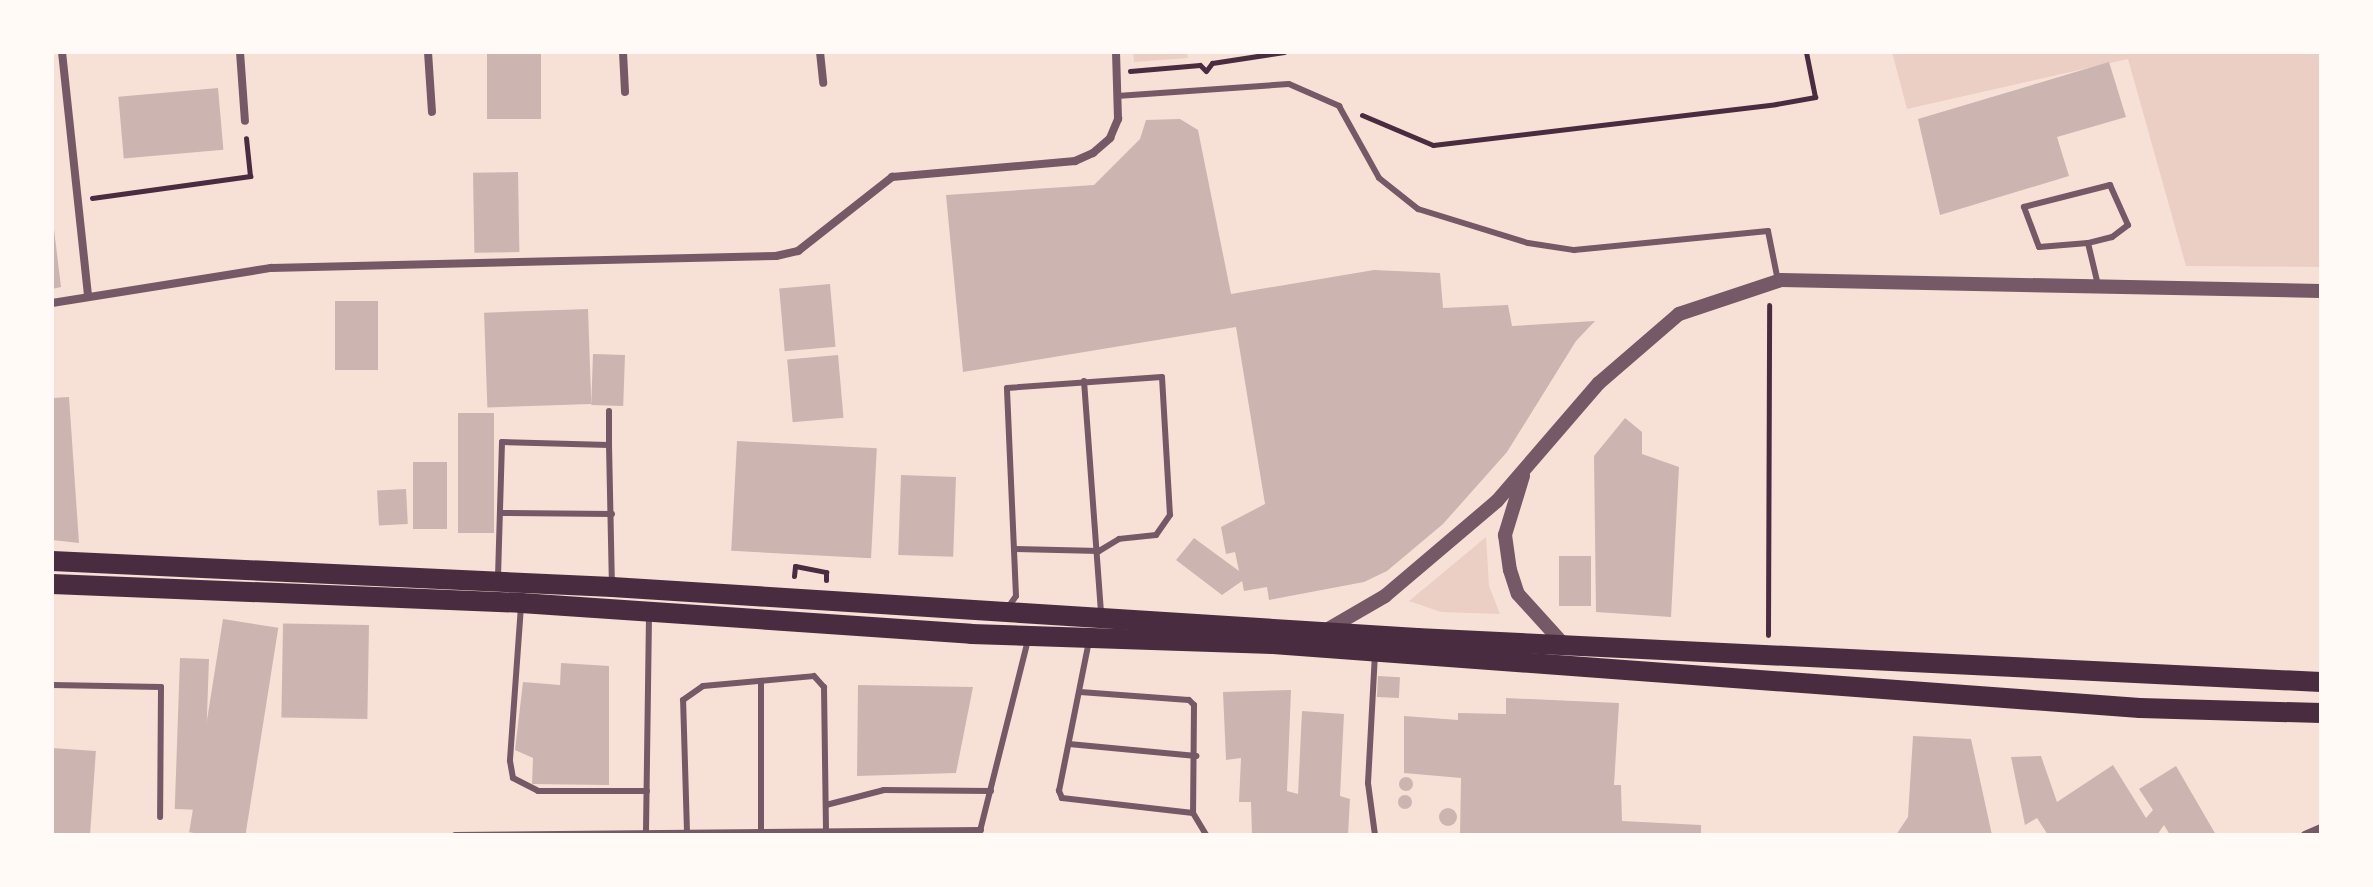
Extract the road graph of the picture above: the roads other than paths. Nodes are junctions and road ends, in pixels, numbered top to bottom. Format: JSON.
{"nodes":[{"id":1,"x":62,"y":52,"type":"edge"},
{"id":2,"x":240,"y":52,"type":"edge"},
{"id":3,"x":428,"y":52,"type":"edge"},
{"id":4,"x":623,"y":52,"type":"edge"},
{"id":5,"x":820,"y":52,"type":"edge"},
{"id":6,"x":1116,"y":52,"type":"edge"},
{"id":7,"x":823,"y":83,"type":"dead end"},
{"id":8,"x":625,"y":92,"type":"dead end"},
{"id":9,"x":1117,"y":96,"type":"junction"},
{"id":10,"x":432,"y":112,"type":"dead end"},
{"id":11,"x":245,"y":121,"type":"road end"},
{"id":12,"x":2088,"y":243,"type":"junction"},
{"id":13,"x":1774,"y":283,"type":"junction"},
{"id":14,"x":2099,"y":288,"type":"junction"},
{"id":15,"x":2321,"y":291,"type":"edge"},
{"id":16,"x":88,"y":296,"type":"junction"},
{"id":17,"x":52,"y":303,"type":"edge"},
{"id":18,"x":1084,"y":381,"type":"junction"},
{"id":19,"x":609,"y":411,"type":"dead end"},
{"id":20,"x":609,"y":445,"type":"junction"},
{"id":21,"x":1526,"y":468,"type":"junction"},
{"id":22,"x":503,"y":513,"type":"junction"},
{"id":23,"x":612,"y":514,"type":"junction"},
{"id":24,"x":1014,"y":549,"type":"junction"},
{"id":25,"x":1099,"y":551,"type":"junction"},
{"id":26,"x":52,"y":561,"type":"edge"},
{"id":27,"x":498,"y":582,"type":"junction"},
{"id":28,"x":52,"y":584,"type":"edge"},
{"id":29,"x":612,"y":587,"type":"junction"},
{"id":30,"x":651,"y":589,"type":"junction"},
{"id":31,"x":521,"y":603,"type":"junction"},
{"id":32,"x":650,"y":611,"type":"junction"},
{"id":33,"x":1006,"y":611,"type":"junction"},
{"id":34,"x":1098,"y":631,"type":"junction"},
{"id":35,"x":1323,"y":632,"type":"junction"},
{"id":36,"x":1029,"y":637,"type":"junction"},
{"id":37,"x":1563,"y":645,"type":"junction"},
{"id":38,"x":1375,"y":655,"type":"junction"},
{"id":39,"x":1588,"y":666,"type":"junction"},
{"id":40,"x":761,"y":682,"type":"junction"},
{"id":41,"x":2321,"y":682,"type":"edge"},
{"id":42,"x":52,"y":685,"type":"edge"},
{"id":43,"x":1080,"y":692,"type":"junction"},
{"id":44,"x":2321,"y":713,"type":"edge"},
{"id":45,"x":1069,"y":744,"type":"junction"},
{"id":46,"x":1196,"y":756,"type":"junction"},
{"id":47,"x":647,"y":791,"type":"junction"},
{"id":48,"x":991,"y":791,"type":"junction"},
{"id":49,"x":826,"y":805,"type":"junction"},
{"id":50,"x":1193,"y":813,"type":"junction"},
{"id":51,"x":160,"y":817,"type":"dead end"},
{"id":52,"x":2321,"y":828,"type":"edge"},
{"id":53,"x":826,"y":831,"type":"junction"},
{"id":54,"x":687,"y":832,"type":"junction"},
{"id":55,"x":646,"y":833,"type":"edge"},
{"id":56,"x":761,"y":833,"type":"junction"},
{"id":57,"x":980,"y":833,"type":"edge"},
{"id":58,"x":455,"y":835,"type":"edge"},
{"id":59,"x":1206,"y":835,"type":"edge"},
{"id":60,"x":1375,"y":835,"type":"edge"},
{"id":61,"x":2305,"y":835,"type":"edge"}],
"edges":[{"from":1,"to":16,"type":"street"},
{"from":2,"to":11,"type":"street"},
{"from":3,"to":10,"type":"street"},
{"from":4,"to":8,"type":"street"},
{"from":5,"to":7,"type":"street"},
{"from":6,"to":9,"type":"street"},
{"from":9,"to":13,"type":"lane"},
{"from":9,"to":16,"type":"street"},
{"from":12,"to":12,"type":"lane"},
{"from":12,"to":14,"type":"lane"},
{"from":13,"to":14,"type":"street"},
{"from":13,"to":21,"type":"street"},
{"from":14,"to":15,"type":"street"},
{"from":16,"to":17,"type":"street"},
{"from":18,"to":24,"type":"lane"},
{"from":18,"to":25,"type":"lane"},
{"from":18,"to":25,"type":"lane"},
{"from":19,"to":20,"type":"lane"},
{"from":20,"to":22,"type":"lane"},
{"from":20,"to":23,"type":"lane"},
{"from":21,"to":35,"type":"street"},
{"from":21,"to":37,"type":"street"},
{"from":22,"to":23,"type":"lane"},
{"from":22,"to":27,"type":"lane"},
{"from":23,"to":29,"type":"lane"},
{"from":24,"to":25,"type":"lane"},
{"from":24,"to":33,"type":"lane"},
{"from":25,"to":34,"type":"lane"},
{"from":26,"to":27,"type":"main road"},
{"from":27,"to":29,"type":"main road"},
{"from":28,"to":31,"type":"main road"},
{"from":29,"to":30,"type":"main road"},
{"from":30,"to":32,"type":"lane"},
{"from":30,"to":33,"type":"main road"},
{"from":31,"to":32,"type":"main road"},
{"from":31,"to":47,"type":"lane"},
{"from":32,"to":36,"type":"main road"},
{"from":32,"to":47,"type":"lane"},
{"from":33,"to":34,"type":"main road"},
{"from":34,"to":35,"type":"main road"},
{"from":34,"to":36,"type":"main road"},
{"from":34,"to":38,"type":"main road"},
{"from":34,"to":43,"type":"lane"},
{"from":35,"to":37,"type":"main road"},
{"from":36,"to":48,"type":"lane"},
{"from":37,"to":39,"type":"street"},
{"from":37,"to":41,"type":"main road"},
{"from":38,"to":39,"type":"main road"},
{"from":38,"to":60,"type":"lane"},
{"from":39,"to":44,"type":"main road"},
{"from":40,"to":49,"type":"lane"},
{"from":40,"to":54,"type":"lane"},
{"from":40,"to":56,"type":"lane"},
{"from":42,"to":51,"type":"lane"},
{"from":43,"to":45,"type":"lane"},
{"from":43,"to":46,"type":"lane"},
{"from":45,"to":46,"type":"lane"},
{"from":45,"to":50,"type":"lane"},
{"from":46,"to":50,"type":"lane"},
{"from":47,"to":55,"type":"lane"},
{"from":48,"to":49,"type":"lane"},
{"from":48,"to":57,"type":"lane"},
{"from":49,"to":53,"type":"lane"},
{"from":50,"to":59,"type":"lane"},
{"from":52,"to":61,"type":"street"},
{"from":53,"to":56,"type":"lane"},
{"from":53,"to":57,"type":"lane"},
{"from":54,"to":55,"type":"lane"},
{"from":54,"to":56,"type":"lane"},
{"from":55,"to":58,"type":"lane"}]}
